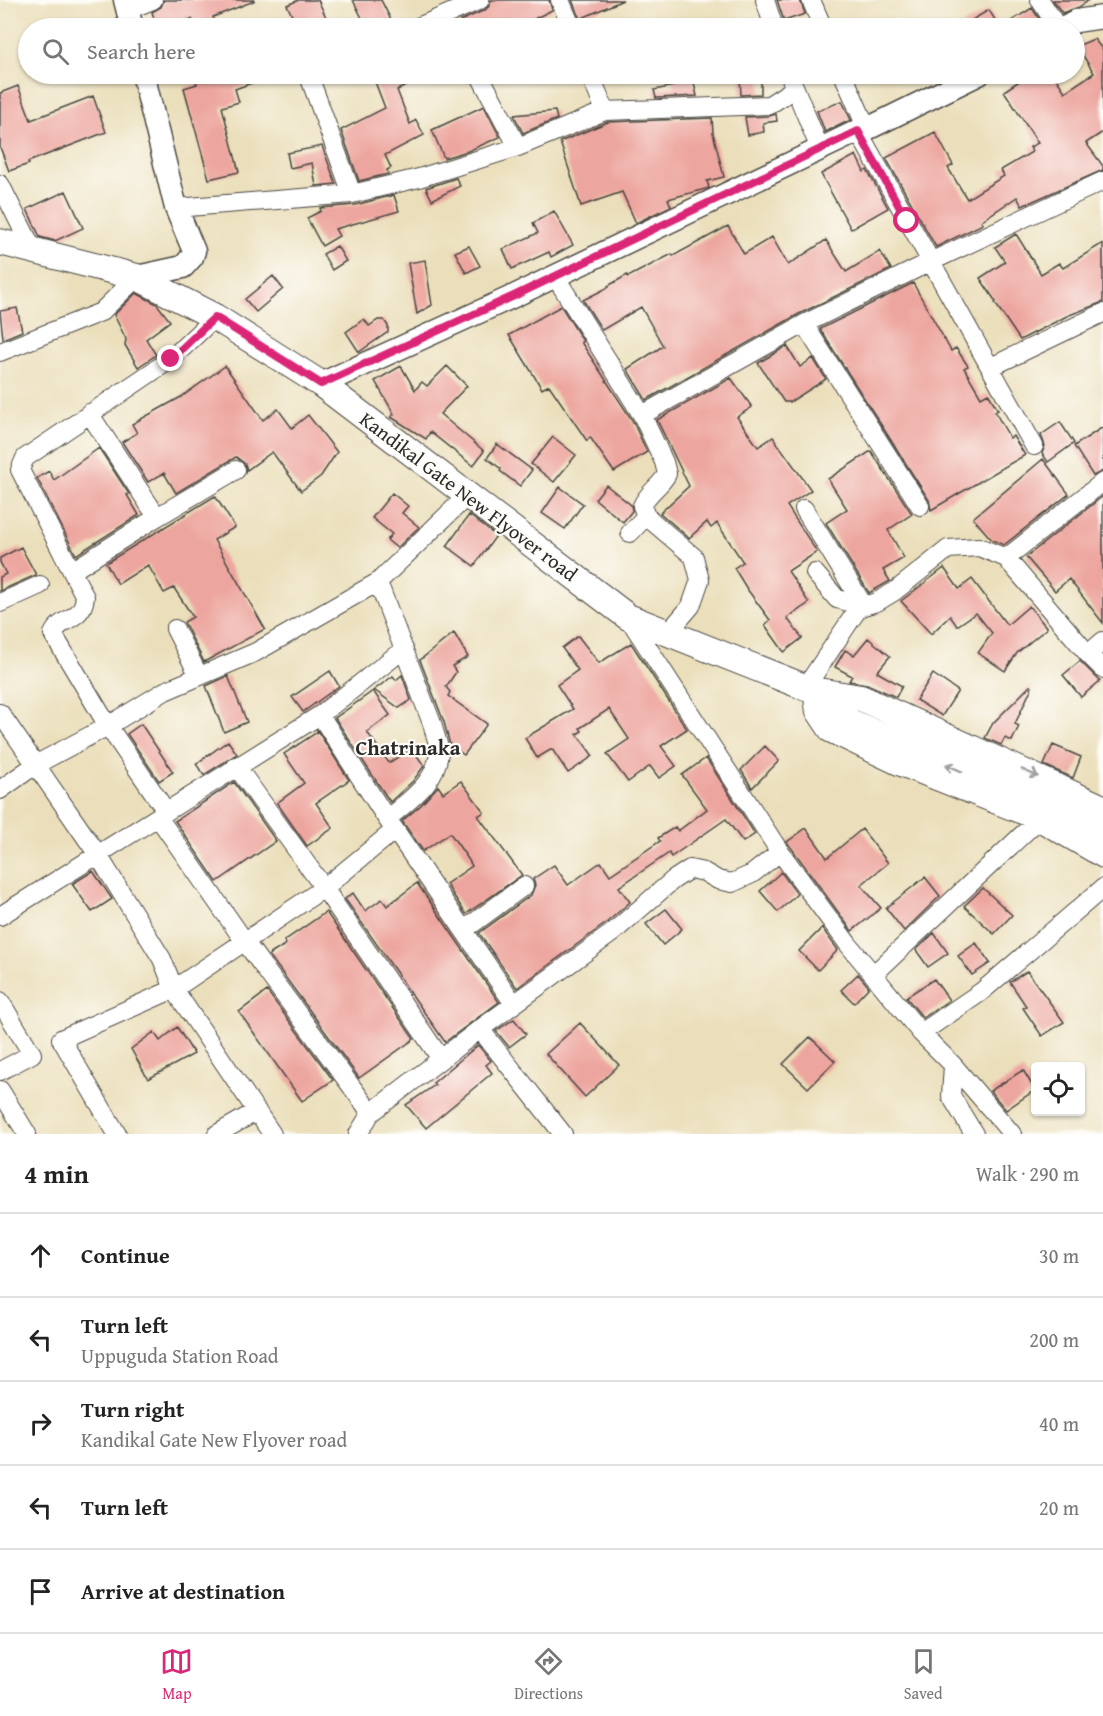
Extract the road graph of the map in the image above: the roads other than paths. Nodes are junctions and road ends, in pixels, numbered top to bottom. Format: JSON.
{"nodes":[{"id":1,"x":153,"y":0,"type":"edge"},
{"id":2,"x":480,"y":0,"type":"edge"},
{"id":3,"x":560,"y":0,"type":"edge"},
{"id":4,"x":765,"y":0,"type":"edge"},
{"id":5,"x":811,"y":0,"type":"edge"},
{"id":6,"x":1040,"y":0,"type":"edge"},
{"id":7,"x":128,"y":13,"type":"edge"},
{"id":8,"x":455,"y":18,"type":"edge"},
{"id":9,"x":568,"y":18,"type":"edge"},
{"id":10,"x":771,"y":18,"type":"edge"},
{"id":11,"x":819,"y":18,"type":"edge"},
{"id":12,"x":1053,"y":18,"type":"edge"},
{"id":13,"x":1085,"y":22,"type":"edge"},
{"id":14,"x":1100,"y":23,"type":"edge"},
{"id":15,"x":145,"y":84,"type":"edge"},
{"id":16,"x":312,"y":84,"type":"edge"},
{"id":17,"x":484,"y":84,"type":"edge"},
{"id":18,"x":594,"y":84,"type":"edge"},
{"id":19,"x":788,"y":84,"type":"edge"},
{"id":20,"x":792,"y":84,"type":"edge"},
{"id":21,"x":846,"y":84,"type":"edge"},
{"id":22,"x":958,"y":84,"type":"edge"},
{"id":23,"x":605,"y":111,"type":"junction"},
{"id":24,"x":862,"y":130,"type":"junction"},
{"id":25,"x":518,"y":147,"type":"junction"},
{"id":26,"x":820,"y":149,"type":"junction"},
{"id":27,"x":1103,"y":181,"type":"edge"},
{"id":28,"x":0,"y":184,"type":"edge"},
{"id":29,"x":352,"y":194,"type":"junction"},
{"id":30,"x":176,"y":208,"type":"junction"},
{"id":31,"x":0,"y":242,"type":"edge"},
{"id":32,"x":33,"y":250,"type":"junction"},
{"id":33,"x":930,"y":262,"type":"junction"},
{"id":34,"x":555,"y":276,"type":"junction"},
{"id":35,"x":137,"y":277,"type":"junction"},
{"id":36,"x":1103,"y":313,"type":"edge"},
{"id":37,"x":215,"y":317,"type":"junction"},
{"id":38,"x":804,"y":324,"type":"junction"},
{"id":39,"x":0,"y":352,"type":"edge"},
{"id":40,"x":991,"y":368,"type":"junction"},
{"id":41,"x":321,"y":384,"type":"junction"},
{"id":42,"x":89,"y":413,"type":"junction"},
{"id":43,"x":642,"y":415,"type":"junction"},
{"id":44,"x":1034,"y":446,"type":"dead end"},
{"id":45,"x":236,"y":470,"type":"dead end"},
{"id":46,"x":1103,"y":482,"type":"edge"},
{"id":47,"x":468,"y":495,"type":"junction"},
{"id":48,"x":920,"y":506,"type":"dead end"},
{"id":49,"x":804,"y":509,"type":"dead end"},
{"id":50,"x":646,"y":516,"type":"junction"},
{"id":51,"x":157,"y":517,"type":"junction"},
{"id":52,"x":630,"y":533,"type":"dead end"},
{"id":53,"x":1006,"y":558,"type":"junction"},
{"id":54,"x":72,"y":571,"type":"junction"},
{"id":55,"x":815,"y":573,"type":"dead end"},
{"id":56,"x":378,"y":582,"type":"junction"},
{"id":57,"x":40,"y":585,"type":"dead end"},
{"id":58,"x":0,"y":603,"type":"edge"},
{"id":59,"x":862,"y":606,"type":"junction"},
{"id":60,"x":628,"y":616,"type":"junction"},
{"id":61,"x":175,"y":629,"type":"dead end"},
{"id":62,"x":668,"y":633,"type":"junction"},
{"id":63,"x":1103,"y":641,"type":"edge"},
{"id":64,"x":404,"y":649,"type":"junction"},
{"id":65,"x":1088,"y":654,"type":"junction"},
{"id":66,"x":1103,"y":669,"type":"edge"},
{"id":67,"x":199,"y":676,"type":"junction"},
{"id":68,"x":809,"y":689,"type":"junction"},
{"id":69,"x":0,"y":713,"type":"edge"},
{"id":70,"x":320,"y":715,"type":"junction"},
{"id":71,"x":108,"y":726,"type":"junction"},
{"id":72,"x":35,"y":765,"type":"junction"},
{"id":73,"x":236,"y":766,"type":"junction"},
{"id":74,"x":0,"y":790,"type":"edge"},
{"id":75,"x":1103,"y":808,"type":"edge"},
{"id":76,"x":162,"y":814,"type":"junction"},
{"id":77,"x":1037,"y":821,"type":"junction"},
{"id":78,"x":391,"y":825,"type":"junction"},
{"id":79,"x":1103,"y":835,"type":"edge"},
{"id":80,"x":780,"y":852,"type":"junction"},
{"id":81,"x":98,"y":855,"type":"junction"},
{"id":82,"x":1103,"y":859,"type":"edge"},
{"id":83,"x":524,"y":886,"type":"dead end"},
{"id":84,"x":324,"y":888,"type":"junction"},
{"id":85,"x":1103,"y":888,"type":"edge"},
{"id":86,"x":0,"y":916,"type":"edge"},
{"id":87,"x":464,"y":930,"type":"junction"},
{"id":88,"x":245,"y":942,"type":"junction"},
{"id":89,"x":874,"y":974,"type":"junction"},
{"id":90,"x":174,"y":989,"type":"junction"},
{"id":91,"x":0,"y":1001,"type":"edge"},
{"id":92,"x":514,"y":1004,"type":"junction"},
{"id":93,"x":480,"y":1029,"type":"junction"},
{"id":94,"x":921,"y":1033,"type":"junction"},
{"id":95,"x":61,"y":1039,"type":"junction"},
{"id":96,"x":32,"y":1054,"type":"junction"},
{"id":97,"x":441,"y":1059,"type":"junction"},
{"id":98,"x":954,"y":1065,"type":"junction"},
{"id":99,"x":0,"y":1071,"type":"edge"},
{"id":100,"x":0,"y":1090,"type":"edge"},
{"id":101,"x":257,"y":1112,"type":"junction"},
{"id":102,"x":371,"y":1113,"type":"junction"},
{"id":103,"x":27,"y":1134,"type":"edge"},
{"id":104,"x":117,"y":1134,"type":"edge"},
{"id":105,"x":217,"y":1134,"type":"edge"},
{"id":106,"x":272,"y":1134,"type":"edge"},
{"id":107,"x":358,"y":1134,"type":"edge"},
{"id":108,"x":563,"y":1134,"type":"edge"},
{"id":109,"x":974,"y":1134,"type":"edge"},
{"id":110,"x":1012,"y":1134,"type":"edge"}],
"edges":[{"from":1,"to":7,"type":"street"},
{"from":2,"to":8,"type":"street"},
{"from":3,"to":9,"type":"street"},
{"from":4,"to":10,"type":"street"},
{"from":5,"to":11,"type":"street"},
{"from":6,"to":12,"type":"street"},
{"from":13,"to":14,"type":"street"},
{"from":15,"to":30,"type":"street"},
{"from":16,"to":29,"type":"street"},
{"from":17,"to":25,"type":"street"},
{"from":18,"to":23,"type":"street"},
{"from":19,"to":23,"type":"street"},
{"from":20,"to":26,"type":"street"},
{"from":21,"to":24,"type":"street"},
{"from":22,"to":24,"type":"street"},
{"from":23,"to":25,"type":"street"},
{"from":24,"to":26,"type":"street"},
{"from":24,"to":33,"type":"street"},
{"from":25,"to":29,"type":"street"},
{"from":26,"to":34,"type":"street"},
{"from":27,"to":33,"type":"street"},
{"from":28,"to":32,"type":"street"},
{"from":29,"to":30,"type":"street"},
{"from":30,"to":35,"type":"street"},
{"from":31,"to":32,"type":"main road","name":"Kandikal Gate New Flyover road"},
{"from":32,"to":35,"type":"main road","name":"Kandikal Gate New Flyover road"},
{"from":33,"to":38,"type":"street"},
{"from":33,"to":40,"type":"street"},
{"from":34,"to":41,"type":"street"},
{"from":34,"to":43,"type":"street"},
{"from":35,"to":37,"type":"main road","name":"Kandikal Gate New Flyover road"},
{"from":35,"to":39,"type":"street"},
{"from":36,"to":40,"type":"street"},
{"from":37,"to":41,"type":"main road","name":"Kandikal Gate New Flyover road"},
{"from":37,"to":42,"type":"street"},
{"from":38,"to":43,"type":"street"},
{"from":38,"to":48,"type":"street"},
{"from":40,"to":44,"type":"street"},
{"from":41,"to":47,"type":"main road","name":"Kandikal Gate New Flyover road"},
{"from":42,"to":51,"type":"street"},
{"from":42,"to":54,"type":"street"},
{"from":43,"to":50,"type":"street"},
{"from":45,"to":51,"type":"street"},
{"from":46,"to":53,"type":"street"},
{"from":47,"to":56,"type":"street"},
{"from":47,"to":60,"type":"main road","name":"Kandikal Gate New Flyover road"},
{"from":49,"to":59,"type":"street"},
{"from":50,"to":52,"type":"street"},
{"from":50,"to":62,"type":"street"},
{"from":51,"to":54,"type":"street"},
{"from":53,"to":59,"type":"street"},
{"from":53,"to":65,"type":"street"},
{"from":54,"to":71,"type":"street"},
{"from":55,"to":59,"type":"street"},
{"from":56,"to":64,"type":"street"},
{"from":56,"to":67,"type":"street"},
{"from":57,"to":58,"type":"street"},
{"from":59,"to":68,"type":"street"},
{"from":60,"to":62,"type":"main road","name":"Kandikal Gate New Flyover road"},
{"from":60,"to":80,"type":"street"},
{"from":61,"to":67,"type":"street"},
{"from":62,"to":68,"type":"main road","name":"Kandikal Gate New Flyover road"},
{"from":63,"to":65,"type":"street"},
{"from":64,"to":70,"type":"street"},
{"from":64,"to":78,"type":"street"},
{"from":65,"to":66,"type":"street"},
{"from":67,"to":71,"type":"street"},
{"from":68,"to":75,"type":"main road","one_way":true},
{"from":68,"to":77,"type":"street"},
{"from":79,"to":68,"type":"main road","one_way":true},
{"from":69,"to":72,"type":"street"},
{"from":70,"to":73,"type":"street"},
{"from":70,"to":78,"type":"street"},
{"from":71,"to":72,"type":"street"},
{"from":71,"to":76,"type":"street"},
{"from":72,"to":74,"type":"street"},
{"from":72,"to":81,"type":"street"},
{"from":73,"to":76,"type":"street"},
{"from":73,"to":84,"type":"street"},
{"from":76,"to":81,"type":"street"},
{"from":76,"to":88,"type":"street"},
{"from":77,"to":82,"type":"street"},
{"from":77,"to":89,"type":"street"},
{"from":78,"to":84,"type":"street"},
{"from":78,"to":87,"type":"street"},
{"from":80,"to":89,"type":"street"},
{"from":80,"to":92,"type":"street"},
{"from":81,"to":86,"type":"street"},
{"from":81,"to":90,"type":"street"},
{"from":83,"to":87,"type":"street"},
{"from":84,"to":88,"type":"street"},
{"from":84,"to":97,"type":"street"},
{"from":85,"to":94,"type":"street"},
{"from":87,"to":92,"type":"street"},
{"from":88,"to":90,"type":"street"},
{"from":88,"to":102,"type":"street"},
{"from":89,"to":94,"type":"street"},
{"from":90,"to":95,"type":"street"},
{"from":90,"to":101,"type":"street"},
{"from":91,"to":96,"type":"street"},
{"from":92,"to":93,"type":"street"},
{"from":93,"to":97,"type":"street"},
{"from":93,"to":108,"type":"street"},
{"from":94,"to":98,"type":"street"},
{"from":95,"to":96,"type":"street"},
{"from":95,"to":104,"type":"street"},
{"from":96,"to":99,"type":"street"},
{"from":97,"to":102,"type":"street"},
{"from":98,"to":109,"type":"street"},
{"from":98,"to":110,"type":"street"},
{"from":100,"to":103,"type":"street"},
{"from":101,"to":105,"type":"street"},
{"from":101,"to":106,"type":"street"},
{"from":102,"to":107,"type":"street"}]}
